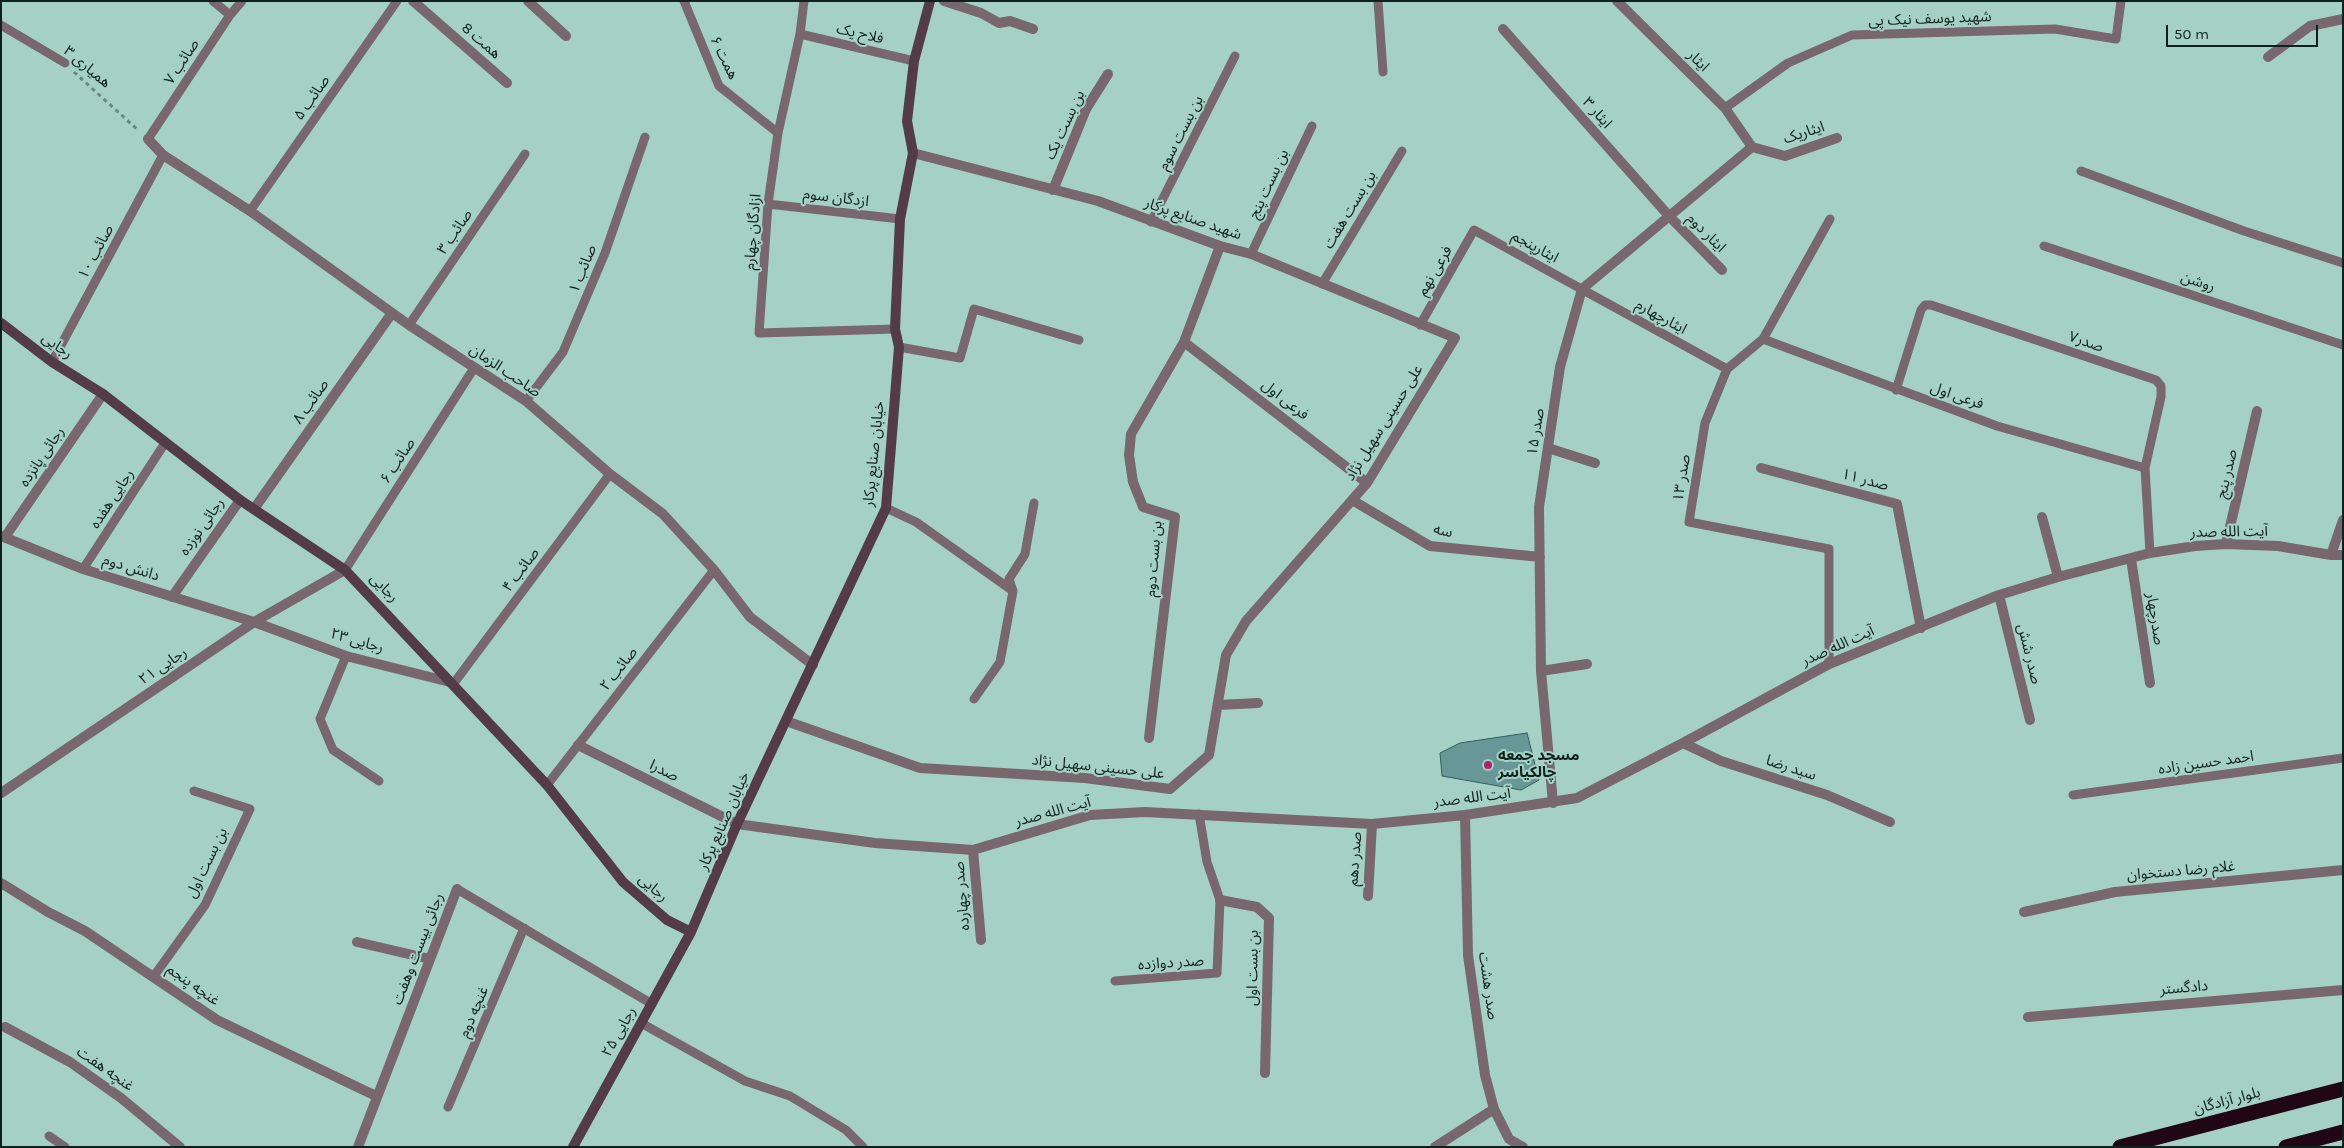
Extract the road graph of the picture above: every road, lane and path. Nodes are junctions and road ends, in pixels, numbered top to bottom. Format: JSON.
{"nodes":[{"id":1,"x":213,"y":1,"type":"edge"},
{"id":2,"x":242,"y":1,"type":"edge"},
{"id":3,"x":397,"y":1,"type":"edge"},
{"id":4,"x":413,"y":1,"type":"edge"},
{"id":5,"x":528,"y":1,"type":"edge"},
{"id":6,"x":684,"y":1,"type":"edge"},
{"id":7,"x":804,"y":1,"type":"edge"},
{"id":8,"x":930,"y":1,"type":"edge"},
{"id":9,"x":944,"y":1,"type":"edge"},
{"id":10,"x":1378,"y":1,"type":"edge"},
{"id":11,"x":1617,"y":1,"type":"edge"},
{"id":12,"x":2121,"y":1,"type":"edge"},
{"id":13,"x":230,"y":15,"type":"junction"},
{"id":14,"x":2343,"y":19,"type":"edge"},
{"id":15,"x":1,"y":25,"type":"edge"},
{"id":16,"x":1033,"y":29,"type":"dead end"},
{"id":17,"x":1502,"y":29,"type":"dead end"},
{"id":18,"x":800,"y":34,"type":"junction"},
{"id":19,"x":566,"y":36,"type":"dead end"},
{"id":20,"x":1235,"y":56,"type":"dead end"},
{"id":21,"x":2268,"y":57,"type":"dead end"},
{"id":22,"x":914,"y":61,"type":"junction"},
{"id":23,"x":64,"y":63,"type":"joint"},
{"id":24,"x":1383,"y":72,"type":"dead end"},
{"id":25,"x":1108,"y":74,"type":"dead end"},
{"id":26,"x":507,"y":83,"type":"dead end"},
{"id":27,"x":1725,"y":108,"type":"junction"},
{"id":28,"x":1312,"y":126,"type":"dead end"},
{"id":29,"x":778,"y":133,"type":"junction"},
{"id":30,"x":646,"y":137,"type":"dead end"},
{"id":31,"x":1836,"y":138,"type":"dead end"},
{"id":32,"x":148,"y":139,"type":"junction"},
{"id":33,"x":1752,"y":147,"type":"junction"},
{"id":34,"x":1402,"y":151,"type":"dead end"},
{"id":35,"x":913,"y":153,"type":"junction"},
{"id":36,"x":163,"y":154,"type":"junction"},
{"id":37,"x":525,"y":154,"type":"dead end"},
{"id":38,"x":2081,"y":171,"type":"dead end"},
{"id":39,"x":1053,"y":190,"type":"junction"},
{"id":40,"x":768,"y":204,"type":"junction"},
{"id":41,"x":250,"y":211,"type":"junction"},
{"id":42,"x":1669,"y":216,"type":"junction"},
{"id":43,"x":900,"y":219,"type":"junction"},
{"id":44,"x":1830,"y":219,"type":"dead end"},
{"id":45,"x":1151,"y":222,"type":"junction"},
{"id":46,"x":1474,"y":230,"type":"joint"},
{"id":47,"x":1220,"y":246,"type":"junction"},
{"id":48,"x":2044,"y":246,"type":"dead end"},
{"id":49,"x":1251,"y":254,"type":"junction"},
{"id":50,"x":2343,"y":264,"type":"edge"},
{"id":51,"x":1722,"y":270,"type":"dead end"},
{"id":52,"x":1322,"y":284,"type":"junction"},
{"id":53,"x":1582,"y":289,"type":"junction"},
{"id":54,"x":392,"y":313,"type":"junction"},
{"id":55,"x":1,"y":323,"type":"edge"},
{"id":56,"x":409,"y":325,"type":"junction"},
{"id":57,"x":1420,"y":325,"type":"junction"},
{"id":58,"x":895,"y":329,"type":"junction"},
{"id":59,"x":1455,"y":338,"type":"joint"},
{"id":60,"x":1763,"y":339,"type":"junction"},
{"id":61,"x":1079,"y":340,"type":"dead end"},
{"id":62,"x":1184,"y":342,"type":"junction"},
{"id":63,"x":2343,"y":345,"type":"edge"},
{"id":64,"x":899,"y":347,"type":"junction"},
{"id":65,"x":52,"y":362,"type":"junction"},
{"id":66,"x":474,"y":368,"type":"junction"},
{"id":67,"x":1727,"y":369,"type":"junction"},
{"id":68,"x":1896,"y":390,"type":"junction"},
{"id":69,"x":103,"y":394,"type":"junction"},
{"id":70,"x":526,"y":401,"type":"junction"},
{"id":71,"x":2257,"y":411,"type":"dead end"},
{"id":72,"x":165,"y":443,"type":"junction"},
{"id":73,"x":1548,"y":448,"type":"junction"},
{"id":74,"x":1595,"y":463,"type":"dead end"},
{"id":75,"x":1761,"y":468,"type":"dead end"},
{"id":76,"x":2145,"y":468,"type":"junction"},
{"id":77,"x":610,"y":474,"type":"junction"},
{"id":78,"x":1367,"y":483,"type":"junction"},
{"id":79,"x":240,"y":500,"type":"junction"},
{"id":80,"x":1352,"y":500,"type":"junction"},
{"id":81,"x":1034,"y":503,"type":"dead end"},
{"id":82,"x":886,"y":508,"type":"junction"},
{"id":83,"x":254,"y":509,"type":"junction"},
{"id":84,"x":2042,"y":517,"type":"dead end"},
{"id":85,"x":2343,"y":520,"type":"edge"},
{"id":86,"x":3,"y":536,"type":"edge"},
{"id":87,"x":2226,"y":544,"type":"junction"},
{"id":88,"x":2150,"y":553,"type":"junction"},
{"id":89,"x":2330,"y":555,"type":"junction"},
{"id":90,"x":2343,"y":555,"type":"edge"},
{"id":91,"x":1540,"y":557,"type":"junction"},
{"id":92,"x":2131,"y":559,"type":"junction"},
{"id":93,"x":83,"y":569,"type":"junction"},
{"id":94,"x":345,"y":570,"type":"junction"},
{"id":95,"x":714,"y":570,"type":"junction"},
{"id":96,"x":2058,"y":577,"type":"junction"},
{"id":97,"x":1013,"y":591,"type":"junction"},
{"id":98,"x":1999,"y":595,"type":"junction"},
{"id":99,"x":172,"y":597,"type":"junction"},
{"id":100,"x":254,"y":622,"type":"junction"},
{"id":101,"x":1921,"y":628,"type":"junction"},
{"id":102,"x":346,"y":656,"type":"junction"},
{"id":103,"x":1587,"y":664,"type":"dead end"},
{"id":104,"x":1828,"y":664,"type":"junction"},
{"id":105,"x":813,"y":665,"type":"junction"},
{"id":106,"x":1541,"y":671,"type":"junction"},
{"id":107,"x":454,"y":683,"type":"junction"},
{"id":108,"x":2150,"y":684,"type":"dead end"},
{"id":109,"x":974,"y":699,"type":"dead end"},
{"id":110,"x":1258,"y":703,"type":"dead end"},
{"id":111,"x":1218,"y":705,"type":"junction"},
{"id":112,"x":2030,"y":720,"type":"dead end"},
{"id":113,"x":786,"y":721,"type":"junction"},
{"id":114,"x":1150,"y":738,"type":"dead end"},
{"id":115,"x":1684,"y":743,"type":"junction"},
{"id":116,"x":578,"y":745,"type":"junction"},
{"id":117,"x":2343,"y":758,"type":"edge"},
{"id":118,"x":379,"y":781,"type":"dead end"},
{"id":119,"x":547,"y":784,"type":"junction"},
{"id":120,"x":194,"y":791,"type":"dead end"},
{"id":121,"x":1,"y":793,"type":"edge"},
{"id":122,"x":2073,"y":795,"type":"dead end"},
{"id":123,"x":1552,"y":803,"type":"junction"},
{"id":124,"x":1200,"y":814,"type":"junction"},
{"id":125,"x":1465,"y":816,"type":"junction"},
{"id":126,"x":1890,"y":822,"type":"dead end"},
{"id":127,"x":737,"y":824,"type":"junction"},
{"id":128,"x":1372,"y":824,"type":"junction"},
{"id":129,"x":973,"y":850,"type":"junction"},
{"id":130,"x":2343,"y":870,"type":"edge"},
{"id":131,"x":1,"y":883,"type":"edge"},
{"id":132,"x":457,"y":890,"type":"joint"},
{"id":133,"x":1368,"y":896,"type":"dead end"},
{"id":134,"x":1220,"y":900,"type":"junction"},
{"id":135,"x":2024,"y":912,"type":"dead end"},
{"id":136,"x":524,"y":928,"type":"junction"},
{"id":137,"x":691,"y":932,"type":"junction"},
{"id":138,"x":981,"y":940,"type":"dead end"},
{"id":139,"x":357,"y":942,"type":"dead end"},
{"id":140,"x":430,"y":958,"type":"junction"},
{"id":141,"x":154,"y":976,"type":"junction"},
{"id":142,"x":1116,"y":980,"type":"dead end"},
{"id":143,"x":2343,"y":990,"type":"edge"},
{"id":144,"x":652,"y":1004,"type":"junction"},
{"id":145,"x":2028,"y":1017,"type":"dead end"},
{"id":146,"x":641,"y":1023,"type":"junction"},
{"id":147,"x":3,"y":1029,"type":"edge"},
{"id":148,"x":1266,"y":1073,"type":"dead end"},
{"id":149,"x":2343,"y":1089,"type":"edge"},
{"id":150,"x":376,"y":1096,"type":"junction"},
{"id":151,"x":448,"y":1107,"type":"dead end"},
{"id":152,"x":1494,"y":1109,"type":"junction"},
{"id":153,"x":2343,"y":1132,"type":"edge"},
{"id":154,"x":49,"y":1136,"type":"dead end"},
{"id":155,"x":65,"y":1147,"type":"edge"},
{"id":156,"x":180,"y":1147,"type":"edge"},
{"id":157,"x":358,"y":1147,"type":"edge"},
{"id":158,"x":573,"y":1147,"type":"edge"},
{"id":159,"x":863,"y":1147,"type":"edge"},
{"id":160,"x":1435,"y":1147,"type":"edge"},
{"id":161,"x":1524,"y":1147,"type":"edge"},
{"id":162,"x":2120,"y":1147,"type":"edge"},
{"id":163,"x":2286,"y":1147,"type":"edge"}],
"edges":[{"from":1,"to":13,"type":"lane"},
{"from":2,"to":13,"type":"lane","name":"صائب ۷"},
{"from":3,"to":41,"type":"lane","name":"صائب ۵"},
{"from":4,"to":26,"type":"street","name":"همت 8"},
{"from":5,"to":19,"type":"street"},
{"from":6,"to":29,"type":"lane","name":"همت ۶"},
{"from":7,"to":18,"type":"lane","name":"ازادگان چهارم"},
{"from":8,"to":22,"type":"street","name":"خیابان صنایع پرکار"},
{"from":9,"to":16,"type":"street"},
{"from":10,"to":24,"type":"lane"},
{"from":11,"to":27,"type":"street","name":"ایثار"},
{"from":12,"to":27,"type":"lane","name":"شهید یوسف نیک پی"},
{"from":13,"to":32,"type":"lane","name":"صائب ۷"},
{"from":14,"to":21,"type":"street"},
{"from":15,"to":23,"type":"lane","name":"همیاری ۳"},
{"from":17,"to":42,"type":"street","name":"ایثار ۳"},
{"from":18,"to":22,"type":"lane","name":"فلاح یک"},
{"from":18,"to":29,"type":"lane","name":"ازادگان چهارم"},
{"from":20,"to":45,"type":"lane","name":"بن بست سوم"},
{"from":22,"to":35,"type":"street","name":"خیابان صنایع پرکار"},
{"from":23,"to":32,"type":"path","name":"همیاری ۳"},
{"from":25,"to":39,"type":"street","name":"بن بست یک"},
{"from":27,"to":33,"type":"street","name":"ایثار"},
{"from":28,"to":49,"type":"lane","name":"بن بست پنج"},
{"from":29,"to":40,"type":"lane","name":"ازادگان چهارم"},
{"from":30,"to":70,"type":"lane","name":"صائب ۱"},
{"from":31,"to":33,"type":"street","name":"ایثاریک"},
{"from":32,"to":36,"type":"street","name":"صاحب الزمان"},
{"from":33,"to":42,"type":"street"},
{"from":34,"to":52,"type":"lane","name":"بن بست هفت"},
{"from":35,"to":39,"type":"street","name":"شهید صنایع پرکار"},
{"from":35,"to":43,"type":"street","name":"خیابان صنایع پرکار"},
{"from":36,"to":41,"type":"street","name":"صاحب الزمان"},
{"from":36,"to":65,"type":"lane","name":"صائب ۱۰"},
{"from":37,"to":56,"type":"lane","name":"صائب ۳"},
{"from":38,"to":50,"type":"lane"},
{"from":39,"to":45,"type":"street","name":"شهید صنایع پرکار"},
{"from":40,"to":43,"type":"lane","name":"ازدگان سوم"},
{"from":40,"to":58,"type":"lane","name":"ازادگان چهارم"},
{"from":41,"to":54,"type":"street","name":"صاحب الزمان"},
{"from":42,"to":51,"type":"street","name":"ایثار دوم"},
{"from":42,"to":53,"type":"street"},
{"from":43,"to":58,"type":"street","name":"خیابان صنایع پرکار"},
{"from":44,"to":60,"type":"lane","name":"صدر ۱۳"},
{"from":45,"to":47,"type":"street","name":"شهید صنایع پرکار"},
{"from":46,"to":53,"type":"lane","name":"ایثارپنجم"},
{"from":46,"to":57,"type":"lane","name":"فرعی نهم"},
{"from":47,"to":49,"type":"street","name":"شهید صنایع پرکار"},
{"from":47,"to":62,"type":"street","name":"بن بست دوم"},
{"from":48,"to":63,"type":"lane","name":"روشن"},
{"from":49,"to":52,"type":"street","name":"شهید صنایع پرکار"},
{"from":52,"to":57,"type":"street","name":"شهید صنایع پرکار"},
{"from":53,"to":67,"type":"lane","name":"ایثارچهارم"},
{"from":53,"to":73,"type":"street","name":"صدر ۱۵"},
{"from":54,"to":56,"type":"street","name":"صاحب الزمان"},
{"from":54,"to":83,"type":"street","name":"صائب ۸"},
{"from":55,"to":65,"type":"street","name":"رجایی"},
{"from":56,"to":66,"type":"street","name":"صاحب الزمان"},
{"from":57,"to":59,"type":"street","name":"شهید صنایع پرکار"},
{"from":58,"to":64,"type":"street","name":"خیابان صنایع پرکار"},
{"from":59,"to":78,"type":"street","name":"علی حسینی سهیل نژاد"},
{"from":60,"to":67,"type":"lane","name":"صدر ۱۳"},
{"from":60,"to":68,"type":"lane","name":"فرعی اول"},
{"from":61,"to":64,"type":"lane"},
{"from":62,"to":78,"type":"street","name":"فرعی اول"},
{"from":62,"to":114,"type":"street","name":"بن بست دوم"},
{"from":64,"to":82,"type":"street","name":"خیابان صنایع پرکار"},
{"from":65,"to":69,"type":"street","name":"رجایی"},
{"from":66,"to":70,"type":"street","name":"صاحب الزمان"},
{"from":66,"to":94,"type":"lane","name":"صائب ۶"},
{"from":67,"to":104,"type":"lane","name":"صدر ۱۳"},
{"from":68,"to":76,"type":"lane","name":"فرعی اول"},
{"from":68,"to":76,"type":"lane","name":"صدر۷"},
{"from":69,"to":72,"type":"street","name":"رجایی"},
{"from":69,"to":86,"type":"street","name":"رجائی پانزده"},
{"from":70,"to":77,"type":"street","name":"صاحب الزمان"},
{"from":71,"to":87,"type":"street","name":"صدر پنج"},
{"from":72,"to":79,"type":"street","name":"رجایی"},
{"from":72,"to":93,"type":"lane","name":"رجایی هفده"},
{"from":73,"to":74,"type":"street"},
{"from":73,"to":91,"type":"street","name":"صدر ۱۵"},
{"from":75,"to":101,"type":"street","name":"صدر ۱۱"},
{"from":76,"to":88,"type":"lane","name":"صدر۷"},
{"from":77,"to":95,"type":"street","name":"صاحب الزمان"},
{"from":77,"to":107,"type":"lane","name":"صائب ۴"},
{"from":78,"to":80,"type":"street","name":"علی حسینی سهیل نژاد"},
{"from":79,"to":83,"type":"street","name":"رجایی"},
{"from":79,"to":99,"type":"street","name":"رجائی نوزده"},
{"from":80,"to":91,"type":"street","name":"سه"},
{"from":80,"to":111,"type":"street","name":"علی حسینی سهیل نژاد"},
{"from":81,"to":97,"type":"lane"},
{"from":82,"to":97,"type":"lane"},
{"from":82,"to":105,"type":"street","name":"خیابان صنایع پرکار"},
{"from":83,"to":94,"type":"street","name":"رجایی"},
{"from":84,"to":96,"type":"street"},
{"from":85,"to":89,"type":"street"},
{"from":86,"to":93,"type":"street","name":"دانش دوم"},
{"from":87,"to":88,"type":"street","name":"آیت الله صدر"},
{"from":87,"to":89,"type":"street","name":"آیت الله صدر"},
{"from":88,"to":92,"type":"street","name":"آیت الله صدر"},
{"from":89,"to":90,"type":"street","name":"آیت الله صدر"},
{"from":91,"to":106,"type":"street","name":"صدر ۱۵"},
{"from":92,"to":96,"type":"street","name":"آیت الله صدر"},
{"from":92,"to":108,"type":"street","name":"صدرچهار"},
{"from":93,"to":99,"type":"street","name":"دانش دوم"},
{"from":94,"to":100,"type":"street","name":"رجایی ۲۱"},
{"from":94,"to":107,"type":"street","name":"رجایی"},
{"from":95,"to":105,"type":"street","name":"صاحب الزمان"},
{"from":95,"to":116,"type":"lane","name":"صائب ۲"},
{"from":96,"to":98,"type":"street","name":"آیت الله صدر"},
{"from":97,"to":109,"type":"lane"},
{"from":98,"to":101,"type":"street","name":"آیت الله صدر"},
{"from":98,"to":112,"type":"street","name":"صدر شش"},
{"from":99,"to":100,"type":"street","name":"دانش دوم"},
{"from":100,"to":102,"type":"street","name":"رجایی ۲۳"},
{"from":100,"to":121,"type":"street","name":"رجایی ۲۱"},
{"from":101,"to":104,"type":"street","name":"آیت الله صدر"},
{"from":102,"to":107,"type":"street","name":"رجایی ۲۳"},
{"from":102,"to":118,"type":"lane"},
{"from":103,"to":106,"type":"street"},
{"from":104,"to":115,"type":"street","name":"آیت الله صدر"},
{"from":105,"to":113,"type":"street","name":"خیابان صنایع پرکار"},
{"from":106,"to":123,"type":"street","name":"صدر ۱۵"},
{"from":107,"to":119,"type":"street","name":"رجایی"},
{"from":110,"to":111,"type":"street"},
{"from":111,"to":113,"type":"street","name":"علی حسینی سهیل نژاد"},
{"from":113,"to":127,"type":"street","name":"خیابان صنایع پرکار"},
{"from":115,"to":123,"type":"street","name":"آیت الله صدر"},
{"from":115,"to":126,"type":"street","name":"سید رضا"},
{"from":116,"to":119,"type":"lane","name":"صائب ۲"},
{"from":116,"to":127,"type":"street","name":"صدرا"},
{"from":117,"to":122,"type":"lane","name":"احمد حسین زاده"},
{"from":119,"to":137,"type":"street","name":"رجایی"},
{"from":120,"to":141,"type":"lane","name":"بن بست اول"},
{"from":123,"to":125,"type":"street","name":"آیت الله صدر"},
{"from":124,"to":128,"type":"street","name":"آیت الله صدر"},
{"from":124,"to":129,"type":"street","name":"آیت الله صدر"},
{"from":124,"to":134,"type":"lane","name":"صدر دوازده"},
{"from":125,"to":128,"type":"street","name":"آیت الله صدر"},
{"from":125,"to":152,"type":"street","name":"صدر هشت"},
{"from":127,"to":129,"type":"street","name":"آیت الله صدر"},
{"from":127,"to":137,"type":"street","name":"خیابان صنایع پرکار"},
{"from":128,"to":133,"type":"street","name":"صدر دهم"},
{"from":129,"to":138,"type":"street","name":"صدر چهارده"},
{"from":130,"to":135,"type":"street","name":"غلام رضا دستخوان"},
{"from":131,"to":141,"type":"street","name":"غنچه پنجم"},
{"from":132,"to":136,"type":"lane","name":"رجائی بیست وهفت"},
{"from":132,"to":140,"type":"street","name":"رجائی بیست وهفت"},
{"from":134,"to":142,"type":"lane","name":"صدر دوازده"},
{"from":134,"to":148,"type":"street","name":"بن بست اول"},
{"from":136,"to":144,"type":"lane","name":"رجائی بیست وهفت"},
{"from":136,"to":151,"type":"lane","name":"غنچه دوم"},
{"from":137,"to":144,"type":"street","name":"رجایی ۲۵"},
{"from":139,"to":140,"type":"street"},
{"from":140,"to":150,"type":"street","name":"رجائی بیست وهفت"},
{"from":141,"to":150,"type":"street","name":"غنچه پنجم"},
{"from":143,"to":145,"type":"street","name":"دادگستر"},
{"from":144,"to":146,"type":"street","name":"رجایی ۲۵"},
{"from":146,"to":158,"type":"street","name":"رجایی ۲۵"},
{"from":146,"to":159,"type":"lane"},
{"from":147,"to":156,"type":"street","name":"غنچه هفت"},
{"from":149,"to":162,"type":"highway","name":"بلوار آزادگان"},
{"from":150,"to":157,"type":"street","name":"رجائی بیست وهفت"},
{"from":152,"to":160,"type":"street"},
{"from":152,"to":161,"type":"street","name":"صدر هشت"},
{"from":153,"to":163,"type":"highway"},
{"from":154,"to":155,"type":"lane"}]}
